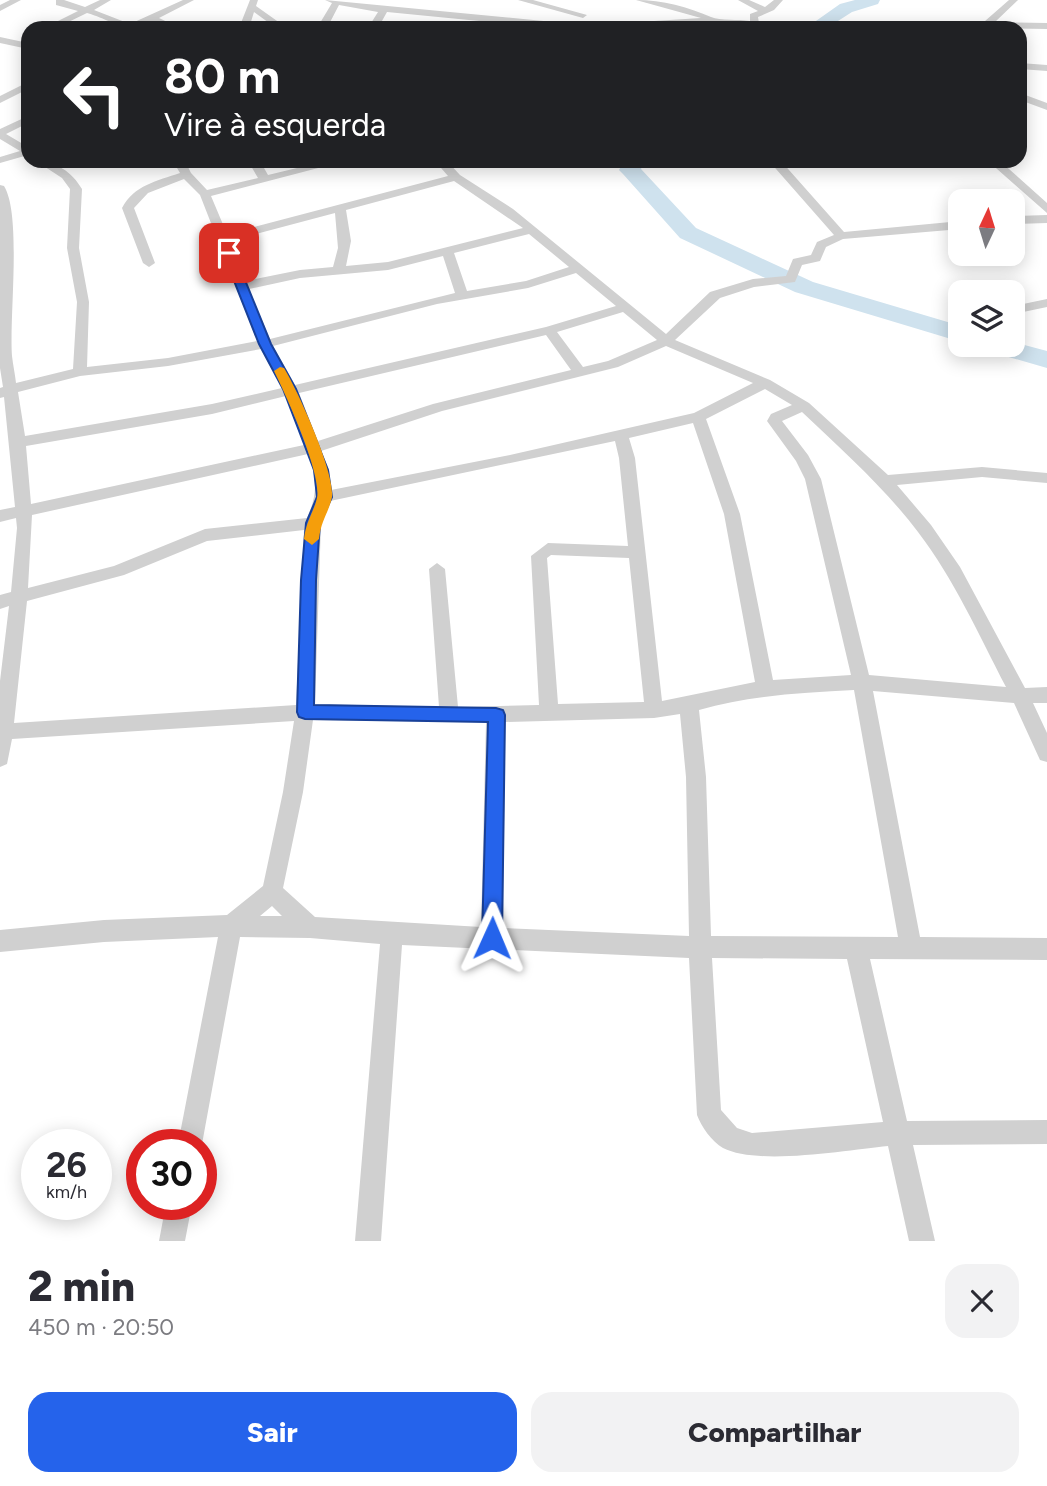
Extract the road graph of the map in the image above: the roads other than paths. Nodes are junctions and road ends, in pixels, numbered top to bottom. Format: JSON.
{"nodes":[{"id":1,"x":17,"y":0,"type":"edge"},
{"id":2,"x":60,"y":0,"type":"edge"},
{"id":3,"x":107,"y":0,"type":"edge"},
{"id":4,"x":190,"y":0,"type":"edge"},
{"id":5,"x":414,"y":0,"type":"edge"},
{"id":6,"x":522,"y":0,"type":"edge"},
{"id":7,"x":640,"y":0,"type":"edge"},
{"id":8,"x":742,"y":0,"type":"edge"},
{"id":9,"x":779,"y":0,"type":"edge"},
{"id":10,"x":1014,"y":0,"type":"edge"},
{"id":11,"x":333,"y":1,"type":"edge"},
{"id":12,"x":253,"y":3,"type":"edge"},
{"id":13,"x":0,"y":8,"type":"edge"},
{"id":14,"x":384,"y":8,"type":"junction"},
{"id":15,"x":86,"y":10,"type":"junction"},
{"id":16,"x":764,"y":10,"type":"junction"},
{"id":17,"x":410,"y":11,"type":"junction"},
{"id":18,"x":437,"y":14,"type":"junction"},
{"id":19,"x":152,"y":18,"type":"junction"},
{"id":20,"x":63,"y":21,"type":"edge"},
{"id":21,"x":117,"y":21,"type":"edge"},
{"id":22,"x":144,"y":21,"type":"edge"},
{"id":23,"x":159,"y":21,"type":"edge"},
{"id":24,"x":247,"y":21,"type":"edge"},
{"id":25,"x":274,"y":21,"type":"edge"},
{"id":26,"x":325,"y":21,"type":"edge"},
{"id":27,"x":377,"y":21,"type":"edge"},
{"id":28,"x":434,"y":21,"type":"edge"},
{"id":29,"x":476,"y":21,"type":"edge"},
{"id":30,"x":575,"y":21,"type":"edge"},
{"id":31,"x":674,"y":21,"type":"edge"},
{"id":32,"x":714,"y":21,"type":"joint"},
{"id":33,"x":754,"y":21,"type":"edge"},
{"id":34,"x":990,"y":21,"type":"edge"},
{"id":35,"x":1027,"y":26,"type":"edge"},
{"id":36,"x":1047,"y":26,"type":"edge"},
{"id":37,"x":0,"y":40,"type":"edge"},
{"id":38,"x":21,"y":40,"type":"edge"},
{"id":39,"x":15,"y":43,"type":"junction"},
{"id":40,"x":21,"y":44,"type":"edge"},
{"id":41,"x":1027,"y":67,"type":"edge"},
{"id":42,"x":1047,"y":68,"type":"edge"},
{"id":43,"x":21,"y":90,"type":"edge"},
{"id":44,"x":1027,"y":98,"type":"edge"},
{"id":45,"x":0,"y":100,"type":"edge"},
{"id":46,"x":1045,"y":103,"type":"edge"},
{"id":47,"x":21,"y":123,"type":"edge"},
{"id":48,"x":0,"y":134,"type":"edge"},
{"id":49,"x":21,"y":148,"type":"edge"},
{"id":50,"x":21,"y":154,"type":"edge"},
{"id":51,"x":0,"y":160,"type":"edge"},
{"id":52,"x":55,"y":168,"type":"edge"},
{"id":53,"x":182,"y":168,"type":"edge"},
{"id":54,"x":258,"y":168,"type":"edge"},
{"id":55,"x":308,"y":168,"type":"edge"},
{"id":56,"x":448,"y":168,"type":"edge"},
{"id":57,"x":781,"y":168,"type":"edge"},
{"id":58,"x":1002,"y":168,"type":"edge"},
{"id":59,"x":456,"y":177,"type":"junction"},
{"id":60,"x":264,"y":178,"type":"junction"},
{"id":61,"x":0,"y":188,"type":"edge"},
{"id":62,"x":205,"y":194,"type":"junction"},
{"id":63,"x":340,"y":208,"type":"junction"},
{"id":64,"x":1047,"y":209,"type":"edge"},
{"id":65,"x":1047,"y":219,"type":"edge"},
{"id":66,"x":1026,"y":220,"type":"edge"},
{"id":67,"x":948,"y":226,"type":"edge"},
{"id":68,"x":531,"y":230,"type":"junction"},
{"id":69,"x":842,"y":236,"type":"junction"},
{"id":70,"x":222,"y":239,"type":"junction"},
{"id":71,"x":447,"y":249,"type":"junction"},
{"id":72,"x":149,"y":263,"type":"dead end"},
{"id":73,"x":579,"y":268,"type":"junction"},
{"id":74,"x":337,"y":272,"type":"junction"},
{"id":75,"x":243,"y":286,"type":"junction"},
{"id":76,"x":462,"y":295,"type":"junction"},
{"id":77,"x":1047,"y":303,"type":"edge"},
{"id":78,"x":628,"y":307,"type":"junction"},
{"id":79,"x":1025,"y":308,"type":"edge"},
{"id":80,"x":549,"y":330,"type":"junction"},
{"id":81,"x":666,"y":341,"type":"junction"},
{"id":82,"x":265,"y":344,"type":"junction"},
{"id":83,"x":80,"y":372,"type":"junction"},
{"id":84,"x":580,"y":373,"type":"junction"},
{"id":85,"x":765,"y":383,"type":"junction"},
{"id":86,"x":290,"y":389,"type":"junction"},
{"id":87,"x":5,"y":391,"type":"edge"},
{"id":88,"x":804,"y":406,"type":"junction"},
{"id":89,"x":698,"y":417,"type":"junction"},
{"id":90,"x":620,"y":434,"type":"junction"},
{"id":91,"x":18,"y":442,"type":"junction"},
{"id":92,"x":313,"y":448,"type":"junction"},
{"id":93,"x":1047,"y":478,"type":"edge"},
{"id":94,"x":885,"y":481,"type":"junction"},
{"id":95,"x":324,"y":497,"type":"junction"},
{"id":96,"x":23,"y":512,"type":"junction"},
{"id":97,"x":0,"y":516,"type":"edge"},
{"id":98,"x":313,"y":523,"type":"junction"},
{"id":99,"x":636,"y":552,"type":"junction"},
{"id":100,"x":437,"y":569,"type":"dead end"},
{"id":101,"x":19,"y":599,"type":"junction"},
{"id":102,"x":0,"y":602,"type":"edge"},
{"id":103,"x":862,"y":682,"type":"junction"},
{"id":104,"x":765,"y":688,"type":"junction"},
{"id":105,"x":1047,"y":695,"type":"edge"},
{"id":106,"x":1020,"y":696,"type":"junction"},
{"id":107,"x":689,"y":705,"type":"junction"},
{"id":108,"x":654,"y":710,"type":"junction"},
{"id":109,"x":305,"y":712,"type":"junction"},
{"id":110,"x":549,"y":713,"type":"junction"},
{"id":111,"x":449,"y":715,"type":"junction"},
{"id":112,"x":496,"y":715,"type":"junction"},
{"id":113,"x":2,"y":732,"type":"edge"},
{"id":114,"x":1047,"y":754,"type":"edge"},
{"id":115,"x":0,"y":758,"type":"edge"},
{"id":116,"x":272,"y":892,"type":"junction"},
{"id":117,"x":231,"y":926,"type":"junction"},
{"id":118,"x":310,"y":927,"type":"junction"},
{"id":119,"x":392,"y":934,"type":"junction"},
{"id":120,"x":492,"y":938,"type":"junction"},
{"id":121,"x":0,"y":941,"type":"edge"},
{"id":122,"x":700,"y":947,"type":"junction"},
{"id":123,"x":856,"y":948,"type":"junction"},
{"id":124,"x":911,"y":948,"type":"junction"},
{"id":125,"x":1047,"y":948,"type":"edge"},
{"id":126,"x":193,"y":1129,"type":"edge"},
{"id":127,"x":1047,"y":1132,"type":"edge"},
{"id":128,"x":898,"y":1133,"type":"junction"},
{"id":129,"x":176,"y":1220,"type":"edge"},
{"id":130,"x":172,"y":1241,"type":"edge"},
{"id":131,"x":368,"y":1241,"type":"edge"},
{"id":132,"x":922,"y":1241,"type":"edge"}],
"edges":[{"from":1,"to":13,"type":"street"},
{"from":2,"to":15,"type":"street"},
{"from":3,"to":15,"type":"street"},
{"from":4,"to":19,"type":"street"},
{"from":5,"to":17,"type":"street"},
{"from":6,"to":30,"type":"street"},
{"from":7,"to":32,"type":"street"},
{"from":8,"to":16,"type":"street"},
{"from":9,"to":16,"type":"street"},
{"from":10,"to":34,"type":"street"},
{"from":11,"to":14,"type":"street"},
{"from":11,"to":26,"type":"street"},
{"from":12,"to":24,"type":"street"},
{"from":12,"to":25,"type":"street"},
{"from":14,"to":17,"type":"street"},
{"from":14,"to":27,"type":"street"},
{"from":15,"to":20,"type":"street"},
{"from":15,"to":21,"type":"street"},
{"from":16,"to":33,"type":"street"},
{"from":17,"to":18,"type":"street"},
{"from":18,"to":28,"type":"street"},
{"from":18,"to":29,"type":"street"},
{"from":19,"to":22,"type":"street"},
{"from":19,"to":23,"type":"street"},
{"from":31,"to":32,"type":"street"},
{"from":35,"to":36,"type":"street"},
{"from":37,"to":39,"type":"street"},
{"from":38,"to":39,"type":"street"},
{"from":39,"to":40,"type":"street"},
{"from":41,"to":42,"type":"street"},
{"from":43,"to":45,"type":"street"},
{"from":44,"to":46,"type":"street"},
{"from":47,"to":48,"type":"street"},
{"from":48,"to":49,"type":"street"},
{"from":50,"to":51,"type":"street"},
{"from":52,"to":83,"type":"street"},
{"from":53,"to":62,"type":"street"},
{"from":53,"to":72,"type":"street"},
{"from":54,"to":60,"type":"street"},
{"from":55,"to":60,"type":"street"},
{"from":56,"to":59,"type":"street"},
{"from":57,"to":69,"type":"street"},
{"from":58,"to":64,"type":"street"},
{"from":59,"to":63,"type":"street"},
{"from":59,"to":68,"type":"street"},
{"from":60,"to":62,"type":"street"},
{"from":61,"to":87,"type":"street"},
{"from":62,"to":70,"type":"street"},
{"from":63,"to":70,"type":"street"},
{"from":63,"to":74,"type":"street"},
{"from":65,"to":66,"type":"street"},
{"from":67,"to":69,"type":"street"},
{"from":68,"to":71,"type":"street"},
{"from":68,"to":73,"type":"street"},
{"from":69,"to":81,"type":"street"},
{"from":70,"to":75,"type":"street"},
{"from":71,"to":74,"type":"street"},
{"from":71,"to":76,"type":"street"},
{"from":73,"to":76,"type":"street"},
{"from":73,"to":78,"type":"street"},
{"from":74,"to":75,"type":"street"},
{"from":75,"to":82,"type":"street"},
{"from":76,"to":82,"type":"street"},
{"from":77,"to":79,"type":"street"},
{"from":78,"to":80,"type":"street"},
{"from":78,"to":81,"type":"street"},
{"from":80,"to":84,"type":"street"},
{"from":80,"to":86,"type":"street"},
{"from":81,"to":84,"type":"street"},
{"from":81,"to":85,"type":"street"},
{"from":82,"to":83,"type":"street"},
{"from":82,"to":86,"type":"street"},
{"from":83,"to":87,"type":"street"},
{"from":84,"to":92,"type":"street"},
{"from":85,"to":88,"type":"street"},
{"from":85,"to":89,"type":"street"},
{"from":86,"to":91,"type":"street"},
{"from":86,"to":92,"type":"street"},
{"from":87,"to":91,"type":"street"},
{"from":88,"to":94,"type":"street"},
{"from":88,"to":103,"type":"street"},
{"from":89,"to":90,"type":"street"},
{"from":89,"to":104,"type":"street"},
{"from":90,"to":95,"type":"street"},
{"from":90,"to":99,"type":"street"},
{"from":91,"to":96,"type":"street"},
{"from":92,"to":95,"type":"street"},
{"from":92,"to":96,"type":"street"},
{"from":93,"to":94,"type":"street"},
{"from":94,"to":106,"type":"street"},
{"from":95,"to":98,"type":"street"},
{"from":96,"to":97,"type":"street"},
{"from":96,"to":101,"type":"street"},
{"from":98,"to":101,"type":"street"},
{"from":98,"to":109,"type":"street"},
{"from":99,"to":108,"type":"street"},
{"from":99,"to":110,"type":"street"},
{"from":100,"to":111,"type":"street"},
{"from":101,"to":102,"type":"street"},
{"from":101,"to":113,"type":"street"},
{"from":103,"to":104,"type":"street"},
{"from":103,"to":106,"type":"street"},
{"from":103,"to":124,"type":"street"},
{"from":104,"to":107,"type":"street"},
{"from":105,"to":106,"type":"street"},
{"from":106,"to":114,"type":"street"},
{"from":107,"to":108,"type":"street"},
{"from":107,"to":122,"type":"street"},
{"from":108,"to":110,"type":"street"},
{"from":109,"to":111,"type":"street"},
{"from":109,"to":113,"type":"street"},
{"from":109,"to":116,"type":"street"},
{"from":110,"to":112,"type":"street"},
{"from":111,"to":112,"type":"street"},
{"from":112,"to":120,"type":"street"},
{"from":113,"to":115,"type":"street"},
{"from":116,"to":117,"type":"street"},
{"from":116,"to":118,"type":"street"},
{"from":117,"to":118,"type":"street"},
{"from":117,"to":121,"type":"street"},
{"from":117,"to":126,"type":"street"},
{"from":118,"to":119,"type":"street"},
{"from":119,"to":120,"type":"street"},
{"from":119,"to":131,"type":"street"},
{"from":120,"to":122,"type":"street"},
{"from":122,"to":123,"type":"street"},
{"from":122,"to":128,"type":"street"},
{"from":123,"to":124,"type":"street"},
{"from":123,"to":128,"type":"street"},
{"from":124,"to":125,"type":"street"},
{"from":127,"to":128,"type":"street"},
{"from":128,"to":132,"type":"street"},
{"from":129,"to":130,"type":"street"}]}
